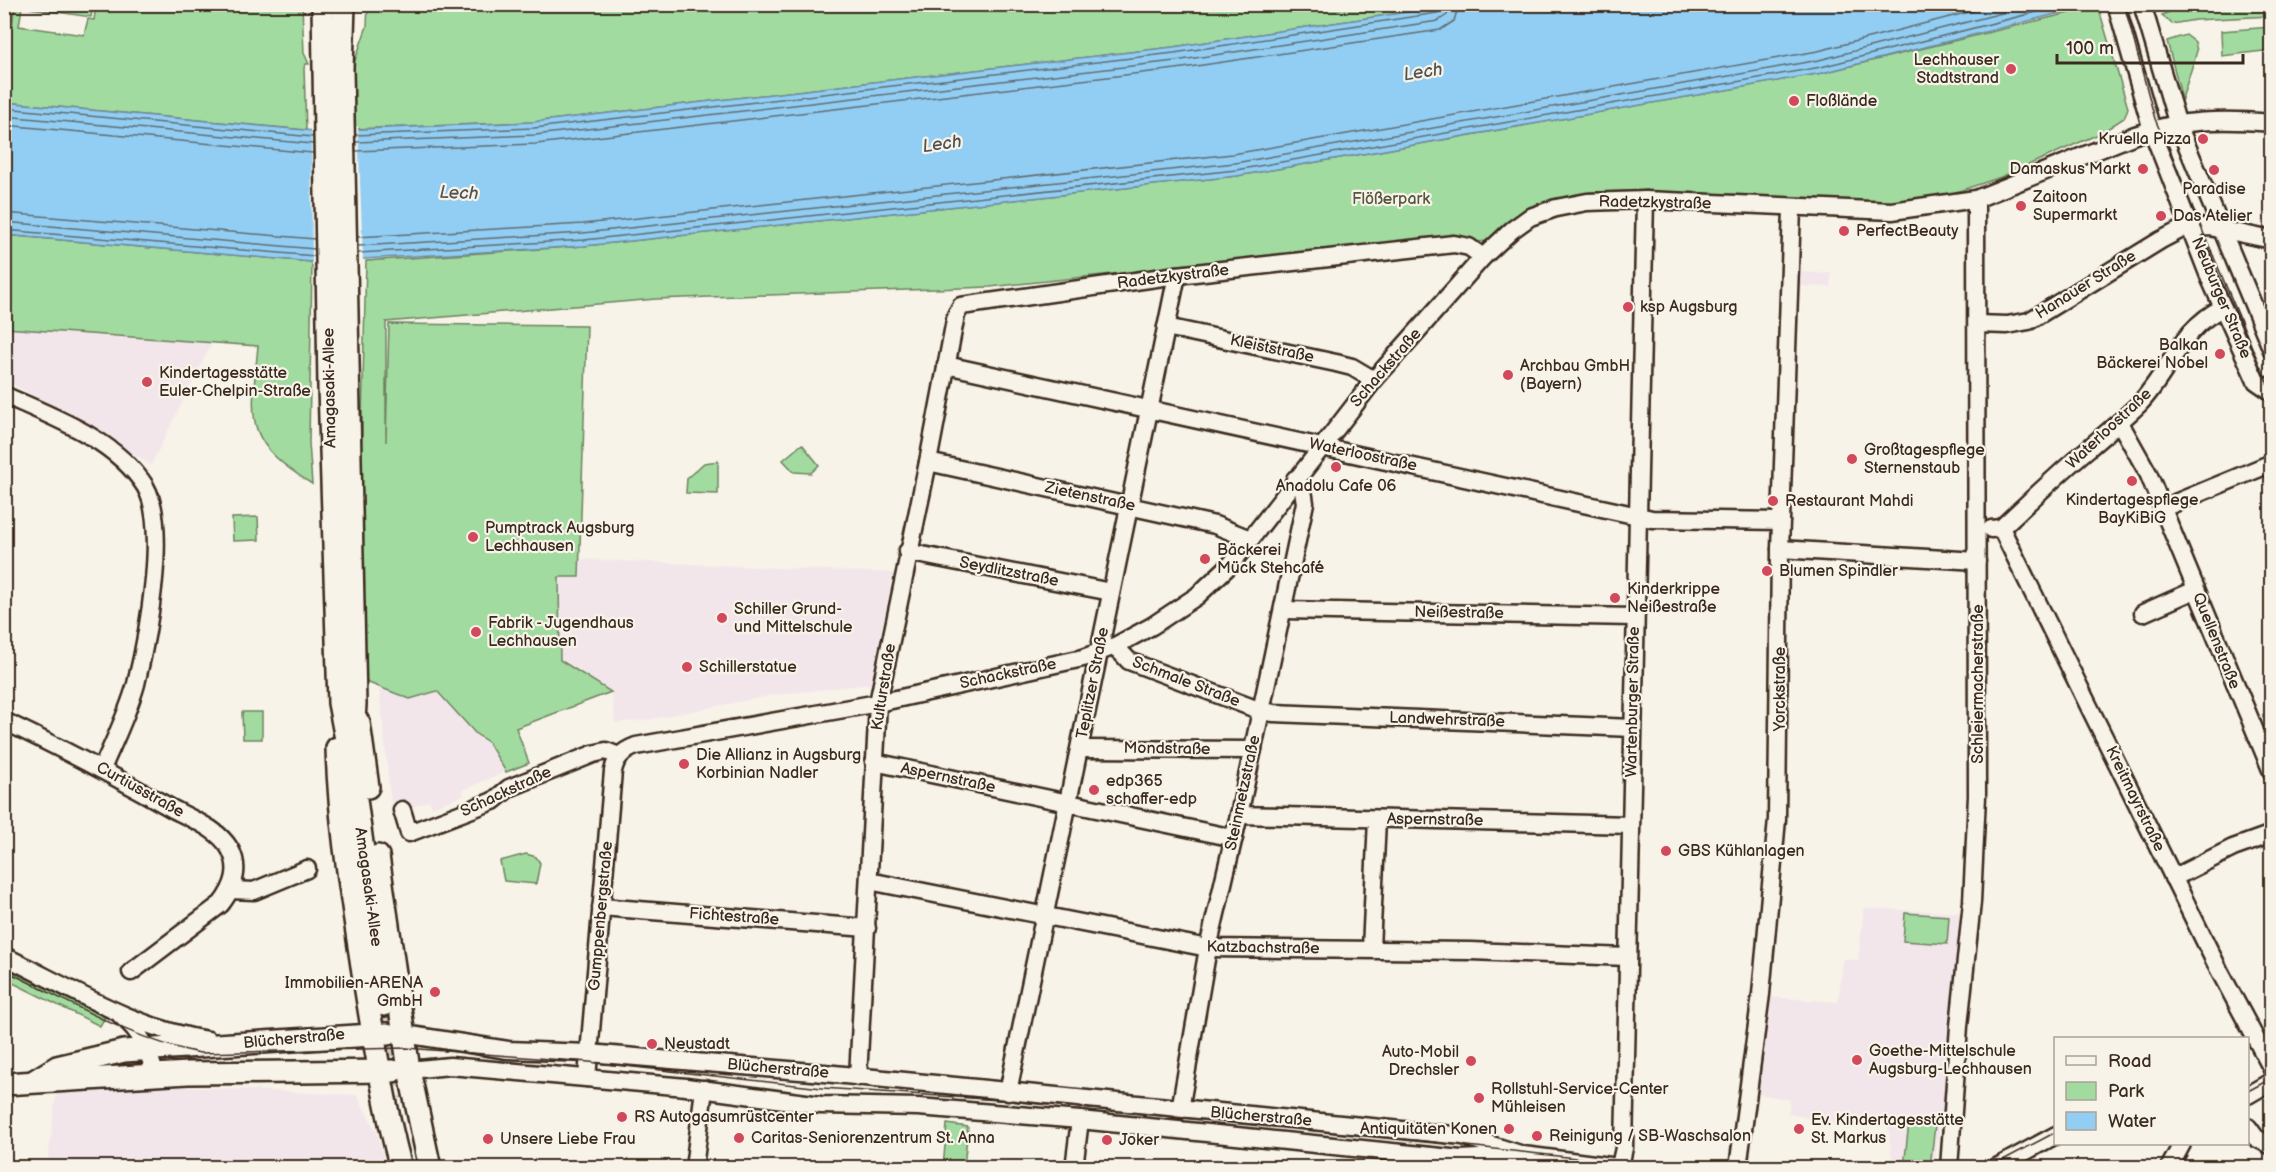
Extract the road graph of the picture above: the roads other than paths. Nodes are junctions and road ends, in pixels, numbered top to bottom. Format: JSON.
{"nodes":[{"id":1,"x":323,"y":4,"type":"edge"},
{"id":2,"x":344,"y":4,"type":"edge"},
{"id":3,"x":2116,"y":4,"type":"edge"},
{"id":4,"x":2142,"y":4,"type":"edge"},
{"id":5,"x":333,"y":69,"type":"junction"},
{"id":6,"x":2271,"y":123,"type":"edge"},
{"id":7,"x":2178,"y":125,"type":"junction"},
{"id":8,"x":2152,"y":130,"type":"junction"},
{"id":9,"x":1976,"y":199,"type":"junction"},
{"id":10,"x":1645,"y":200,"type":"junction"},
{"id":11,"x":1792,"y":209,"type":"junction"},
{"id":12,"x":2191,"y":226,"type":"junction"},
{"id":13,"x":2221,"y":229,"type":"junction"},
{"id":14,"x":2271,"y":240,"type":"edge"},
{"id":15,"x":1483,"y":257,"type":"junction"},
{"id":16,"x":1177,"y":275,"type":"junction"},
{"id":17,"x":961,"y":306,"type":"joint"},
{"id":18,"x":2223,"y":308,"type":"junction"},
{"id":19,"x":1977,"y":324,"type":"junction"},
{"id":20,"x":1166,"y":327,"type":"junction"},
{"id":21,"x":2271,"y":350,"type":"edge"},
{"id":22,"x":946,"y":365,"type":"junction"},
{"id":23,"x":1374,"y":380,"type":"junction"},
{"id":24,"x":2271,"y":392,"type":"edge"},
{"id":25,"x":4,"y":395,"type":"edge"},
{"id":26,"x":1149,"y":409,"type":"junction"},
{"id":27,"x":2120,"y":423,"type":"junction"},
{"id":28,"x":1321,"y":446,"type":"junction"},
{"id":29,"x":928,"y":462,"type":"junction"},
{"id":30,"x":2271,"y":463,"type":"edge"},
{"id":31,"x":1295,"y":479,"type":"junction"},
{"id":32,"x":1129,"y":505,"type":"junction"},
{"id":33,"x":2163,"y":508,"type":"junction"},
{"id":34,"x":1637,"y":515,"type":"junction"},
{"id":35,"x":1781,"y":521,"type":"junction"},
{"id":36,"x":2001,"y":528,"type":"junction"},
{"id":37,"x":1978,"y":531,"type":"junction"},
{"id":38,"x":1250,"y":539,"type":"junction"},
{"id":39,"x":1780,"y":549,"type":"junction"},
{"id":40,"x":908,"y":552,"type":"junction"},
{"id":41,"x":1977,"y":561,"type":"junction"},
{"id":42,"x":2195,"y":590,"type":"junction"},
{"id":43,"x":1111,"y":592,"type":"junction"},
{"id":44,"x":1284,"y":610,"type":"junction"},
{"id":45,"x":2143,"y":613,"type":"dead end"},
{"id":46,"x":1634,"y":617,"type":"junction"},
{"id":47,"x":1115,"y":646,"type":"junction"},
{"id":48,"x":1098,"y":653,"type":"junction"},
{"id":49,"x":878,"y":703,"type":"junction"},
{"id":50,"x":347,"y":704,"type":"junction"},
{"id":51,"x":1261,"y":711,"type":"junction"},
{"id":52,"x":4,"y":721,"type":"edge"},
{"id":53,"x":1633,"y":728,"type":"junction"},
{"id":54,"x":1080,"y":749,"type":"junction"},
{"id":55,"x":1253,"y":750,"type":"junction"},
{"id":56,"x":619,"y":756,"type":"junction"},
{"id":57,"x":874,"y":762,"type":"junction"},
{"id":58,"x":102,"y":769,"type":"junction"},
{"id":59,"x":2271,"y":772,"type":"edge"},
{"id":60,"x":1067,"y":803,"type":"junction"},
{"id":61,"x":402,"y":810,"type":"dead end"},
{"id":62,"x":1239,"y":815,"type":"junction"},
{"id":63,"x":1377,"y":819,"type":"junction"},
{"id":64,"x":1630,"y":825,"type":"junction"},
{"id":65,"x":2271,"y":834,"type":"edge"},
{"id":66,"x":1234,"y":838,"type":"junction"},
{"id":67,"x":307,"y":870,"type":"dead end"},
{"id":68,"x":2173,"y":878,"type":"junction"},
{"id":69,"x":869,"y":881,"type":"junction"},
{"id":70,"x":231,"y":890,"type":"junction"},
{"id":71,"x":601,"y":907,"type":"junction"},
{"id":72,"x":1043,"y":915,"type":"junction"},
{"id":73,"x":867,"y":928,"type":"junction"},
{"id":74,"x":1208,"y":948,"type":"junction"},
{"id":75,"x":1371,"y":949,"type":"junction"},
{"id":76,"x":4,"y":956,"type":"edge"},
{"id":77,"x":1627,"y":957,"type":"junction"},
{"id":78,"x":131,"y":972,"type":"dead end"},
{"id":79,"x":384,"y":1005,"type":"tunnel mouth"},
{"id":80,"x":117,"y":1012,"type":"junction"},
{"id":81,"x":373,"y":1033,"type":"junction"},
{"id":82,"x":404,"y":1034,"type":"junction"},
{"id":83,"x":234,"y":1044,"type":"junction"},
{"id":84,"x":147,"y":1048,"type":"junction"},
{"id":85,"x":589,"y":1053,"type":"junction"},
{"id":86,"x":2271,"y":1068,"type":"edge"},
{"id":87,"x":409,"y":1070,"type":"junction"},
{"id":88,"x":380,"y":1072,"type":"junction"},
{"id":89,"x":156,"y":1076,"type":"junction"},
{"id":90,"x":858,"y":1077,"type":"junction"},
{"id":91,"x":588,"y":1078,"type":"junction"},
{"id":92,"x":34,"y":1081,"type":"junction"},
{"id":93,"x":2271,"y":1081,"type":"edge"},
{"id":94,"x":4,"y":1084,"type":"edge"},
{"id":95,"x":704,"y":1089,"type":"junction"},
{"id":96,"x":1008,"y":1092,"type":"junction"},
{"id":97,"x":2249,"y":1094,"type":"edge"},
{"id":98,"x":401,"y":1098,"type":"tunnel mouth"},
{"id":99,"x":1180,"y":1110,"type":"junction"},
{"id":100,"x":1080,"y":1120,"type":"junction"},
{"id":101,"x":2249,"y":1129,"type":"edge"},
{"id":102,"x":1463,"y":1136,"type":"junction"},
{"id":103,"x":2054,"y":1136,"type":"edge"},
{"id":104,"x":2181,"y":1145,"type":"edge"},
{"id":105,"x":2271,"y":1146,"type":"edge"},
{"id":106,"x":1523,"y":1155,"type":"junction"},
{"id":107,"x":1460,"y":1163,"type":"edge"},
{"id":108,"x":401,"y":1167,"type":"edge"},
{"id":109,"x":416,"y":1167,"type":"edge"},
{"id":110,"x":430,"y":1167,"type":"edge"},
{"id":111,"x":694,"y":1167,"type":"edge"},
{"id":112,"x":1074,"y":1167,"type":"edge"},
{"id":113,"x":1623,"y":1167,"type":"edge"},
{"id":114,"x":1738,"y":1167,"type":"edge"},
{"id":115,"x":1949,"y":1167,"type":"edge"},
{"id":116,"x":1994,"y":1167,"type":"edge"},
{"id":117,"x":2169,"y":1167,"type":"edge"}],
"edges":[{"from":1,"to":5,"type":"main road","name":"Amagasaki-Allee"},
{"from":2,"to":5,"type":"main road","name":"Amagasaki-Allee"},
{"from":3,"to":8,"type":"street","name":"Neuburger Straße"},
{"from":4,"to":7,"type":"street","name":"Neuburger Straße"},
{"from":5,"to":50,"type":"main road","name":"Amagasaki-Allee"},
{"from":6,"to":7,"type":"street","name":"Radetzkystraße"},
{"from":7,"to":8,"type":"street","name":"Radetzkystraße"},
{"from":7,"to":13,"type":"street","name":"Neuburger Straße"},
{"from":8,"to":9,"type":"street","name":"Radetzkystraße"},
{"from":8,"to":12,"type":"street","name":"Neuburger Straße"},
{"from":9,"to":11,"type":"street","name":"Radetzkystraße"},
{"from":9,"to":19,"type":"street","name":"Schleiermacherstraße"},
{"from":10,"to":11,"type":"street","name":"Radetzkystraße"},
{"from":10,"to":15,"type":"street","name":"Radetzkystraße"},
{"from":10,"to":34,"type":"street","name":"Wartenburger Straße"},
{"from":11,"to":35,"type":"street","name":"Yorckstraße"},
{"from":12,"to":13,"type":"street"},
{"from":12,"to":18,"type":"street","name":"Neuburger Straße"},
{"from":12,"to":19,"type":"street","name":"Hanauer Straße"},
{"from":13,"to":14,"type":"street"},
{"from":13,"to":21,"type":"street","name":"Neuburger Straße"},
{"from":15,"to":16,"type":"street","name":"Radetzkystraße"},
{"from":15,"to":23,"type":"street","name":"Schackstraße"},
{"from":16,"to":17,"type":"street","name":"Radetzkystraße"},
{"from":16,"to":20,"type":"street","name":"Teplitzer Straße"},
{"from":17,"to":22,"type":"street","name":"Kulturstraße"},
{"from":18,"to":24,"type":"street","name":"Neuburger Straße"},
{"from":18,"to":27,"type":"street","name":"Waterloostraße"},
{"from":19,"to":37,"type":"street","name":"Schleiermacherstraße"},
{"from":20,"to":23,"type":"street","name":"Kleiststraße"},
{"from":20,"to":26,"type":"street","name":"Teplitzer Straße"},
{"from":22,"to":26,"type":"street","name":"Waterloostraße"},
{"from":22,"to":29,"type":"street","name":"Kulturstraße"},
{"from":23,"to":28,"type":"street","name":"Schackstraße"},
{"from":25,"to":58,"type":"street"},
{"from":26,"to":28,"type":"street","name":"Waterloostraße"},
{"from":26,"to":32,"type":"street","name":"Teplitzer Straße"},
{"from":27,"to":33,"type":"street","name":"Quellenstraße"},
{"from":27,"to":36,"type":"street","name":"Waterloostraße"},
{"from":28,"to":31,"type":"street","name":"Schackstraße"},
{"from":28,"to":34,"type":"street","name":"Waterloostraße"},
{"from":29,"to":32,"type":"street","name":"Zietenstraße"},
{"from":29,"to":40,"type":"street","name":"Kulturstraße"},
{"from":30,"to":33,"type":"street"},
{"from":31,"to":38,"type":"street","name":"Schackstraße"},
{"from":31,"to":44,"type":"street","name":"Steinmetzstraße"},
{"from":32,"to":38,"type":"street","name":"Zietenstraße"},
{"from":32,"to":43,"type":"street","name":"Teplitzer Straße"},
{"from":33,"to":42,"type":"street","name":"Quellenstraße"},
{"from":34,"to":35,"type":"street","name":"Waterloostraße"},
{"from":34,"to":46,"type":"street","name":"Wartenburger Straße"},
{"from":35,"to":39,"type":"street","name":"Yorckstraße"},
{"from":36,"to":37,"type":"street"},
{"from":36,"to":68,"type":"street","name":"Kreitmayrstraße"},
{"from":37,"to":41,"type":"street","name":"Schleiermacherstraße"},
{"from":38,"to":47,"type":"street","name":"Schackstraße"},
{"from":39,"to":41,"type":"street"},
{"from":39,"to":114,"type":"street","name":"Yorckstraße"},
{"from":40,"to":43,"type":"street","name":"Seydlitzstraße"},
{"from":40,"to":49,"type":"street","name":"Kulturstraße"},
{"from":41,"to":115,"type":"street","name":"Schleiermacherstraße"},
{"from":42,"to":45,"type":"street"},
{"from":42,"to":59,"type":"street","name":"Quellenstraße"},
{"from":43,"to":48,"type":"street","name":"Teplitzer Straße"},
{"from":44,"to":46,"type":"street","name":"Neißestraße"},
{"from":44,"to":51,"type":"street","name":"Steinmetzstraße"},
{"from":46,"to":53,"type":"street","name":"Wartenburger Straße"},
{"from":47,"to":48,"type":"street","name":"Schackstraße"},
{"from":47,"to":51,"type":"street","name":"Schmale Straße"},
{"from":48,"to":49,"type":"street","name":"Schackstraße"},
{"from":48,"to":54,"type":"street","name":"Teplitzer Straße"},
{"from":49,"to":56,"type":"street","name":"Schackstraße"},
{"from":49,"to":57,"type":"street","name":"Kulturstraße"},
{"from":50,"to":79,"type":"main road","name":"Amagasaki-Allee"},
{"from":50,"to":81,"type":"main road"},
{"from":50,"to":82,"type":"main road"},
{"from":51,"to":53,"type":"street","name":"Landwehrstraße"},
{"from":51,"to":55,"type":"street","name":"Steinmetzstraße"},
{"from":52,"to":58,"type":"street","name":"Curtiusstraße"},
{"from":53,"to":64,"type":"street","name":"Wartenburger Straße"},
{"from":54,"to":55,"type":"street","name":"Mondstraße"},
{"from":54,"to":60,"type":"street","name":"Teplitzer Straße"},
{"from":55,"to":62,"type":"street","name":"Steinmetzstraße"},
{"from":56,"to":61,"type":"street","name":"Schackstraße"},
{"from":56,"to":71,"type":"street","name":"Gumppenbergstraße"},
{"from":57,"to":60,"type":"street","name":"Aspernstraße"},
{"from":57,"to":69,"type":"street","name":"Kulturstraße"},
{"from":58,"to":70,"type":"street","name":"Curtiusstraße"},
{"from":60,"to":66,"type":"street","name":"Aspernstraße"},
{"from":60,"to":72,"type":"street","name":"Teplitzer Straße"},
{"from":62,"to":63,"type":"street","name":"Aspernstraße"},
{"from":62,"to":66,"type":"street","name":"Steinmetzstraße"},
{"from":63,"to":64,"type":"street","name":"Aspernstraße"},
{"from":63,"to":75,"type":"street"},
{"from":64,"to":77,"type":"street","name":"Wartenburger Straße"},
{"from":65,"to":68,"type":"street"},
{"from":66,"to":74,"type":"street","name":"Steinmetzstraße"},
{"from":67,"to":70,"type":"street"},
{"from":68,"to":86,"type":"street","name":"Kreitmayrstraße"},
{"from":69,"to":72,"type":"street","name":"Katzbachstraße"},
{"from":69,"to":73,"type":"street","name":"Kulturstraße"},
{"from":70,"to":78,"type":"street"},
{"from":71,"to":73,"type":"street","name":"Fichtestraße"},
{"from":71,"to":85,"type":"street","name":"Gumppenbergstraße"},
{"from":72,"to":74,"type":"street","name":"Katzbachstraße"},
{"from":72,"to":96,"type":"street","name":"Teplitzer Straße"},
{"from":73,"to":90,"type":"street","name":"Kulturstraße"},
{"from":74,"to":75,"type":"street","name":"Katzbachstraße"},
{"from":74,"to":99,"type":"street","name":"Steinmetzstraße"},
{"from":75,"to":77,"type":"street","name":"Katzbachstraße"},
{"from":76,"to":80,"type":"street"},
{"from":77,"to":113,"type":"street","name":"Wartenburger Straße"},
{"from":80,"to":83,"type":"street"},
{"from":80,"to":84,"type":"street"},
{"from":81,"to":82,"type":"main road","name":"Blücherstraße"},
{"from":81,"to":83,"type":"main road","name":"Blücherstraße"},
{"from":81,"to":88,"type":"main road"},
{"from":82,"to":85,"type":"street","name":"Blücherstraße"},
{"from":82,"to":87,"type":"main road"},
{"from":83,"to":84,"type":"main road","name":"Blücherstraße"},
{"from":84,"to":89,"type":"street"},
{"from":84,"to":92,"type":"main road","name":"Blücherstraße"},
{"from":85,"to":90,"type":"street","name":"Blücherstraße"},
{"from":85,"to":91,"type":"street","name":"Gumppenbergstraße"},
{"from":87,"to":88,"type":"main road","name":"Blücherstraße"},
{"from":87,"to":91,"type":"street","name":"Blücherstraße"},
{"from":87,"to":110,"type":"main road"},
{"from":88,"to":89,"type":"main road","name":"Blücherstraße"},
{"from":88,"to":108,"type":"main road"},
{"from":89,"to":92,"type":"main road","name":"Blücherstraße"},
{"from":90,"to":96,"type":"street","name":"Blücherstraße"},
{"from":91,"to":95,"type":"street","name":"Blücherstraße"},
{"from":92,"to":94,"type":"main road","name":"Blücherstraße"},
{"from":93,"to":97,"type":"street"},
{"from":95,"to":100,"type":"street","name":"Blücherstraße"},
{"from":95,"to":111,"type":"street"},
{"from":96,"to":99,"type":"street","name":"Blücherstraße"},
{"from":98,"to":109,"type":"main road"},
{"from":99,"to":102,"type":"street","name":"Blücherstraße"},
{"from":100,"to":107,"type":"street","name":"Blücherstraße"},
{"from":100,"to":112,"type":"street"},
{"from":101,"to":105,"type":"street"},
{"from":102,"to":106,"type":"street","name":"Blücherstraße"},
{"from":102,"to":107,"type":"street"},
{"from":103,"to":116,"type":"street"},
{"from":104,"to":117,"type":"street"},
{"from":106,"to":107,"type":"street","name":"Blücherstraße"},
{"from":106,"to":113,"type":"street","name":"Blücherstraße"}]}
